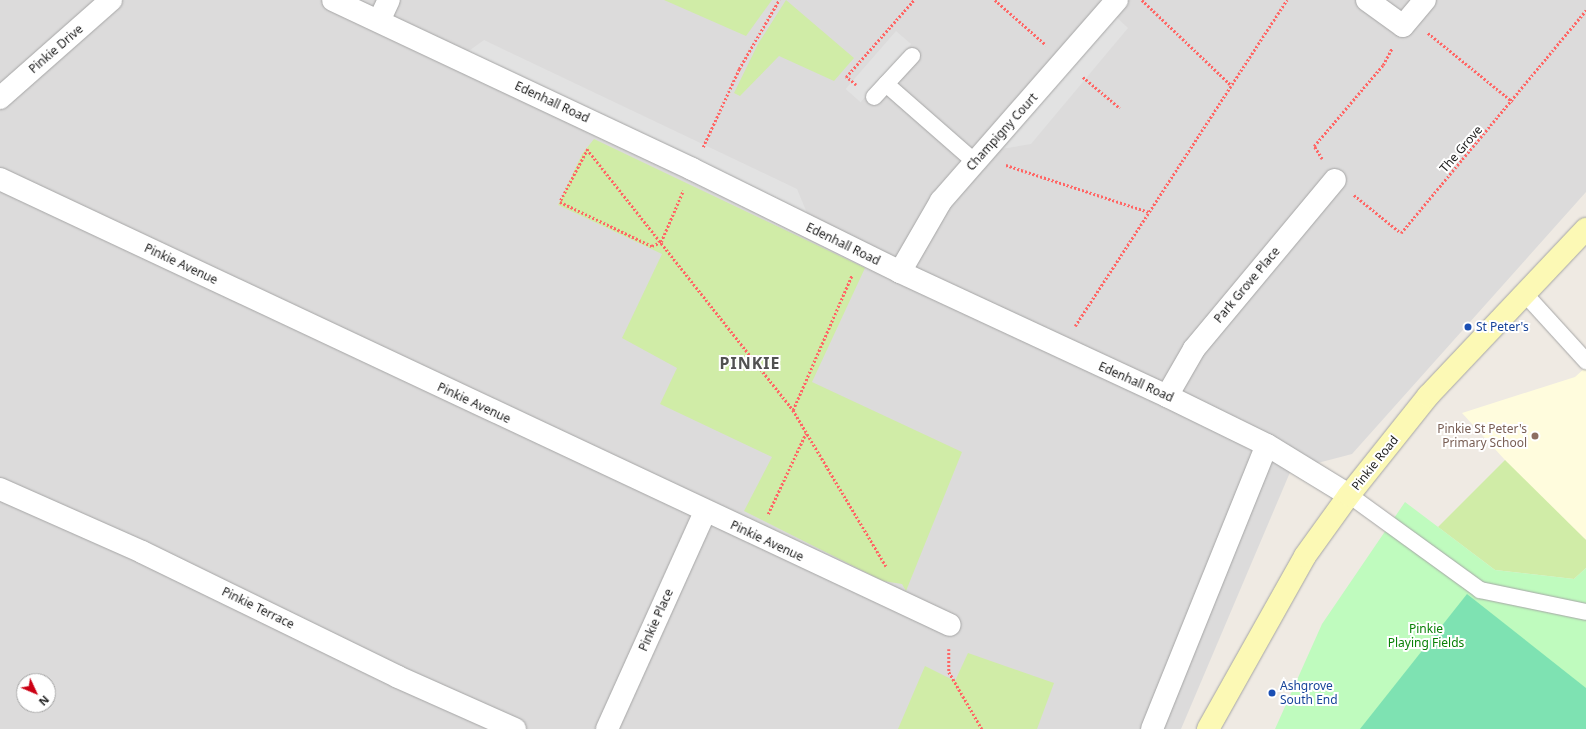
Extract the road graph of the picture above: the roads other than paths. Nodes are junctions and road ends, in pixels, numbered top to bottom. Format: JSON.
{"nodes":[{"id":1,"x":111,"y":0,"type":"edge"},
{"id":2,"x":333,"y":0,"type":"edge"},
{"id":3,"x":389,"y":0,"type":"edge"},
{"id":4,"x":1117,"y":0,"type":"edge"},
{"id":5,"x":1367,"y":0,"type":"edge"},
{"id":6,"x":1425,"y":0,"type":"edge"},
{"id":7,"x":379,"y":21,"type":"junction"},
{"id":8,"x":912,"y":56,"type":"dead end"},
{"id":9,"x":886,"y":84,"type":"junction"},
{"id":10,"x":874,"y":97,"type":"road end"},
{"id":11,"x":0,"y":98,"type":"edge"},
{"id":12,"x":978,"y":159,"type":"junction"},
{"id":13,"x":0,"y":179,"type":"edge"},
{"id":14,"x":1335,"y":180,"type":"road end"},
{"id":15,"x":1586,"y":229,"type":"edge"},
{"id":16,"x":900,"y":272,"type":"junction"},
{"id":17,"x":1525,"y":294,"type":"junction"},
{"id":18,"x":1586,"y":361,"type":"edge"},
{"id":19,"x":1167,"y":396,"type":"junction"},
{"id":20,"x":1267,"y":446,"type":"junction"},
{"id":21,"x":0,"y":490,"type":"edge"},
{"id":22,"x":1349,"y":495,"type":"junction"},
{"id":23,"x":705,"y":512,"type":"junction"},
{"id":24,"x":1586,"y":612,"type":"edge"},
{"id":25,"x":950,"y":625,"type":"road end"},
{"id":26,"x":515,"y":729,"type":"edge"},
{"id":27,"x":607,"y":729,"type":"edge"},
{"id":28,"x":1152,"y":729,"type":"edge"},
{"id":29,"x":1208,"y":729,"type":"edge"}],
"edges":[{"from":1,"to":11,"type":"street","name":"Pinkie Drive"},
{"from":2,"to":7,"type":"street","name":"Edenhall Road"},
{"from":3,"to":7,"type":"street"},
{"from":4,"to":12,"type":"street","name":"Champigny Court"},
{"from":5,"to":6,"type":"street"},
{"from":7,"to":16,"type":"street","name":"Edenhall Road"},
{"from":8,"to":9,"type":"lane"},
{"from":9,"to":10,"type":"lane"},
{"from":9,"to":12,"type":"lane"},
{"from":12,"to":16,"type":"street","name":"Champigny Court"},
{"from":13,"to":23,"type":"street","name":"Pinkie Avenue"},
{"from":14,"to":19,"type":"street","name":"Park Grove Place"},
{"from":15,"to":17,"type":"main road","name":"Pinkie Road"},
{"from":16,"to":19,"type":"street","name":"Edenhall Road"},
{"from":17,"to":18,"type":"lane"},
{"from":17,"to":22,"type":"main road","name":"Pinkie Road"},
{"from":19,"to":20,"type":"street","name":"Edenhall Road"},
{"from":20,"to":22,"type":"street","name":"Edenhall Road"},
{"from":20,"to":28,"type":"street"},
{"from":21,"to":26,"type":"street","name":"Pinkie Terrace"},
{"from":22,"to":24,"type":"lane"},
{"from":22,"to":29,"type":"main road","name":"Pinkie Road"},
{"from":23,"to":25,"type":"street","name":"Pinkie Avenue"},
{"from":23,"to":27,"type":"street","name":"Pinkie Place"}]}
